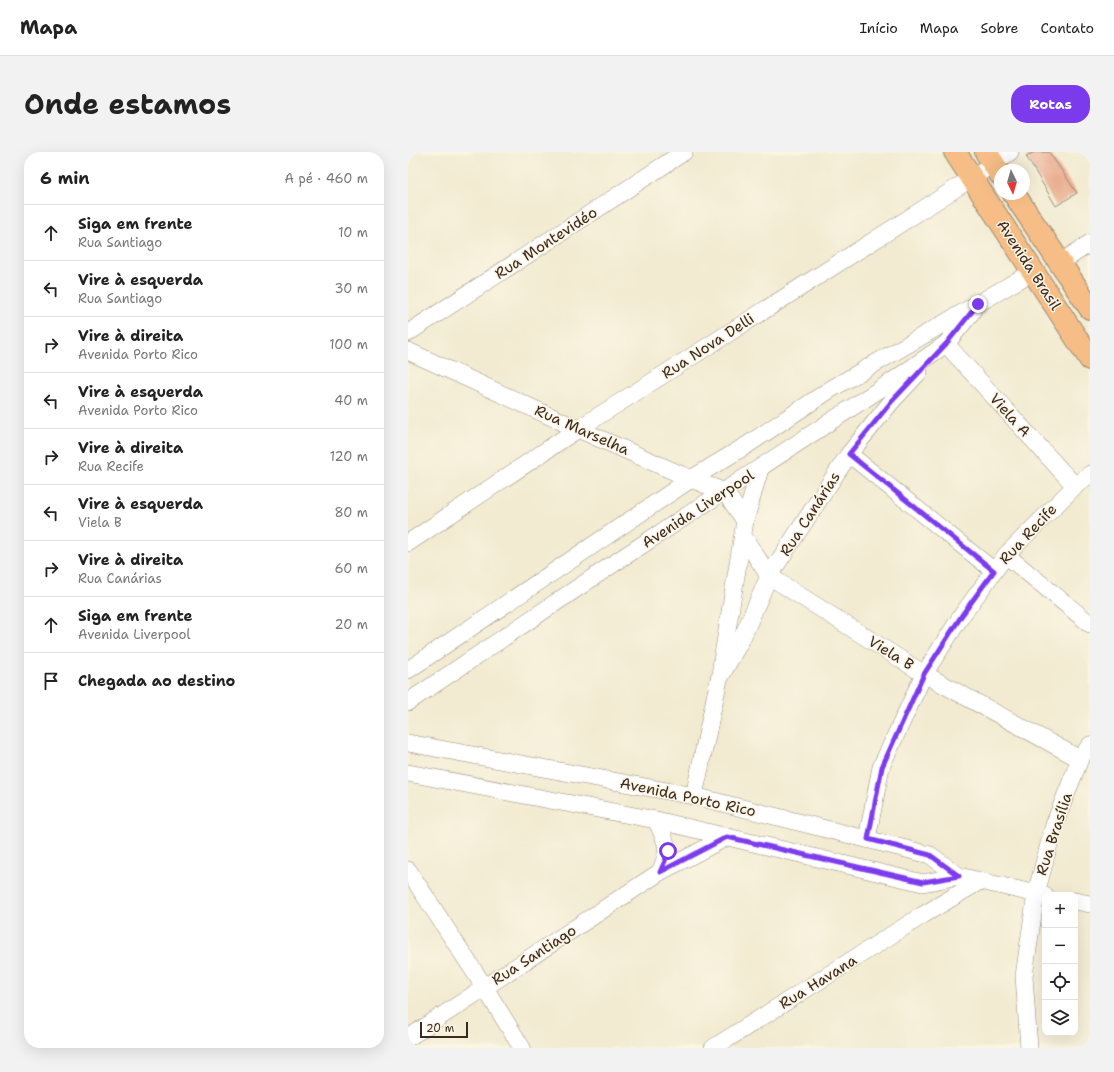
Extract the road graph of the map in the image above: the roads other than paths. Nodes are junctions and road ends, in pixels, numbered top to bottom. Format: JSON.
{"nodes":[{"id":1,"x":684,"y":152,"type":"edge"},
{"id":2,"x":955,"y":152,"type":"edge"},
{"id":3,"x":997,"y":160,"type":"edge"},
{"id":4,"x":972,"y":178,"type":"junction"},
{"id":5,"x":1018,"y":200,"type":"edge"},
{"id":6,"x":1090,"y":243,"type":"edge"},
{"id":7,"x":1060,"y":263,"type":"junction"},
{"id":8,"x":1034,"y":271,"type":"junction"},
{"id":9,"x":978,"y":304,"type":"junction"},
{"id":10,"x":1090,"y":308,"type":"edge"},
{"id":11,"x":408,"y":333,"type":"edge"},
{"id":12,"x":946,"y":344,"type":"junction"},
{"id":13,"x":408,"y":351,"type":"edge"},
{"id":14,"x":1090,"y":359,"type":"edge"},
{"id":15,"x":578,"y":429,"type":"junction"},
{"id":16,"x":849,"y":454,"type":"junction"},
{"id":17,"x":760,"y":469,"type":"junction"},
{"id":18,"x":1090,"y":474,"type":"edge"},
{"id":19,"x":691,"y":479,"type":"junction"},
{"id":20,"x":1075,"y":486,"type":"junction"},
{"id":21,"x":725,"y":492,"type":"junction"},
{"id":22,"x":744,"y":529,"type":"junction"},
{"id":23,"x":408,"y":543,"type":"edge"},
{"id":24,"x":1006,"y":555,"type":"junction"},
{"id":25,"x":994,"y":571,"type":"junction"},
{"id":26,"x":769,"y":576,"type":"junction"},
{"id":27,"x":1090,"y":624,"type":"edge"},
{"id":28,"x":408,"y":670,"type":"edge"},
{"id":29,"x":924,"y":674,"type":"junction"},
{"id":30,"x":719,"y":679,"type":"junction"},
{"id":31,"x":408,"y":702,"type":"edge"},
{"id":32,"x":408,"y":743,"type":"edge"},
{"id":33,"x":1090,"y":745,"type":"edge"},
{"id":34,"x":1080,"y":759,"type":"junction"},
{"id":35,"x":408,"y":773,"type":"edge"},
{"id":36,"x":694,"y":796,"type":"junction"},
{"id":37,"x":656,"y":820,"type":"junction"},
{"id":38,"x":727,"y":837,"type":"junction"},
{"id":39,"x":868,"y":839,"type":"junction"},
{"id":40,"x":408,"y":870,"type":"edge"},
{"id":41,"x":660,"y":872,"type":"junction"},
{"id":42,"x":959,"y":876,"type":"junction"},
{"id":43,"x":980,"y":881,"type":"junction"},
{"id":44,"x":923,"y":882,"type":"junction"},
{"id":45,"x":1040,"y":895,"type":"edge"},
{"id":46,"x":1078,"y":902,"type":"edge"},
{"id":47,"x":1090,"y":904,"type":"edge"},
{"id":48,"x":923,"y":915,"type":"junction"},
{"id":49,"x":485,"y":988,"type":"junction"},
{"id":50,"x":408,"y":1038,"type":"edge"},
{"id":51,"x":522,"y":1048,"type":"edge"},
{"id":52,"x":713,"y":1048,"type":"edge"},
{"id":53,"x":1029,"y":1048,"type":"edge"}],
"edges":[{"from":1,"to":11,"type":"street","name":"Rua Montevidéo"},
{"from":2,"to":4,"type":"main road","name":"Avenida Brasil"},
{"from":3,"to":4,"type":"street","name":"Rua Nova Delli"},
{"from":4,"to":8,"type":"main road","name":"Avenida Brasil"},
{"from":4,"to":15,"type":"street","name":"Rua Nova Delli"},
{"from":5,"to":7,"type":"main road","name":"Avenida Brasil"},
{"from":6,"to":7,"type":"street"},
{"from":7,"to":10,"type":"main road","name":"Avenida Brasil"},
{"from":8,"to":9,"type":"street","name":"Avenida Liverpool"},
{"from":8,"to":14,"type":"main road","name":"Avenida Brasil"},
{"from":9,"to":12,"type":"street","name":"Avenida Liverpool"},
{"from":9,"to":19,"type":"street","name":"Avenida Liverpool"},
{"from":12,"to":16,"type":"street","name":"Rua Canárias"},
{"from":12,"to":17,"type":"street","name":"Avenida Liverpool"},
{"from":12,"to":20,"type":"street","name":"Viela A"},
{"from":13,"to":15,"type":"street","name":"Rua Marselha"},
{"from":15,"to":19,"type":"street","name":"Rua Marselha"},
{"from":15,"to":23,"type":"street","name":"Rua Nova Delli"},
{"from":16,"to":25,"type":"street"},
{"from":16,"to":26,"type":"street","name":"Rua Canárias"},
{"from":17,"to":21,"type":"street","name":"Avenida Liverpool"},
{"from":17,"to":22,"type":"street","name":"Rua Canárias"},
{"from":18,"to":20,"type":"street","name":"Rua Recife"},
{"from":19,"to":21,"type":"street","name":"Rua Marselha"},
{"from":19,"to":28,"type":"street","name":"Avenida Liverpool"},
{"from":20,"to":24,"type":"street","name":"Rua Recife"},
{"from":21,"to":22,"type":"street"},
{"from":21,"to":31,"type":"street","name":"Avenida Liverpool"},
{"from":22,"to":26,"type":"street","name":"Rua Canárias"},
{"from":22,"to":30,"type":"street","name":"Rua Canárias"},
{"from":24,"to":25,"type":"street","name":"Rua Recife"},
{"from":24,"to":27,"type":"street"},
{"from":25,"to":29,"type":"street","name":"Rua Recife"},
{"from":26,"to":29,"type":"street","name":"Viela B"},
{"from":26,"to":30,"type":"street","name":"Rua Canárias"},
{"from":29,"to":34,"type":"street","name":"Viela B"},
{"from":29,"to":39,"type":"street","name":"Rua Recife"},
{"from":30,"to":36,"type":"street","name":"Rua Canárias"},
{"from":32,"to":36,"type":"street","name":"Avenida Porto Rico"},
{"from":33,"to":34,"type":"street","name":"Rua Brasília"},
{"from":34,"to":45,"type":"street","name":"Rua Brasília"},
{"from":35,"to":37,"type":"street","name":"Avenida Porto Rico"},
{"from":36,"to":39,"type":"street","name":"Avenida Porto Rico"},
{"from":37,"to":38,"type":"street","name":"Avenida Porto Rico"},
{"from":37,"to":41,"type":"street"},
{"from":38,"to":41,"type":"street","name":"Rua Santiago"},
{"from":38,"to":44,"type":"street","name":"Avenida Porto Rico"},
{"from":39,"to":42,"type":"street","name":"Avenida Porto Rico"},
{"from":40,"to":49,"type":"street"},
{"from":41,"to":49,"type":"street","name":"Rua Santiago"},
{"from":42,"to":43,"type":"street","name":"Avenida Porto Rico"},
{"from":42,"to":44,"type":"street","name":"Avenida Porto Rico"},
{"from":43,"to":45,"type":"street","name":"Avenida Porto Rico"},
{"from":43,"to":48,"type":"street","name":"Rua Havana"},
{"from":44,"to":48,"type":"street","name":"Rua Havana"},
{"from":45,"to":53,"type":"street","name":"Rua Brasília"},
{"from":46,"to":47,"type":"street"},
{"from":48,"to":52,"type":"street","name":"Rua Havana"},
{"from":49,"to":50,"type":"street","name":"Rua Santiago"},
{"from":49,"to":51,"type":"street"}]}
